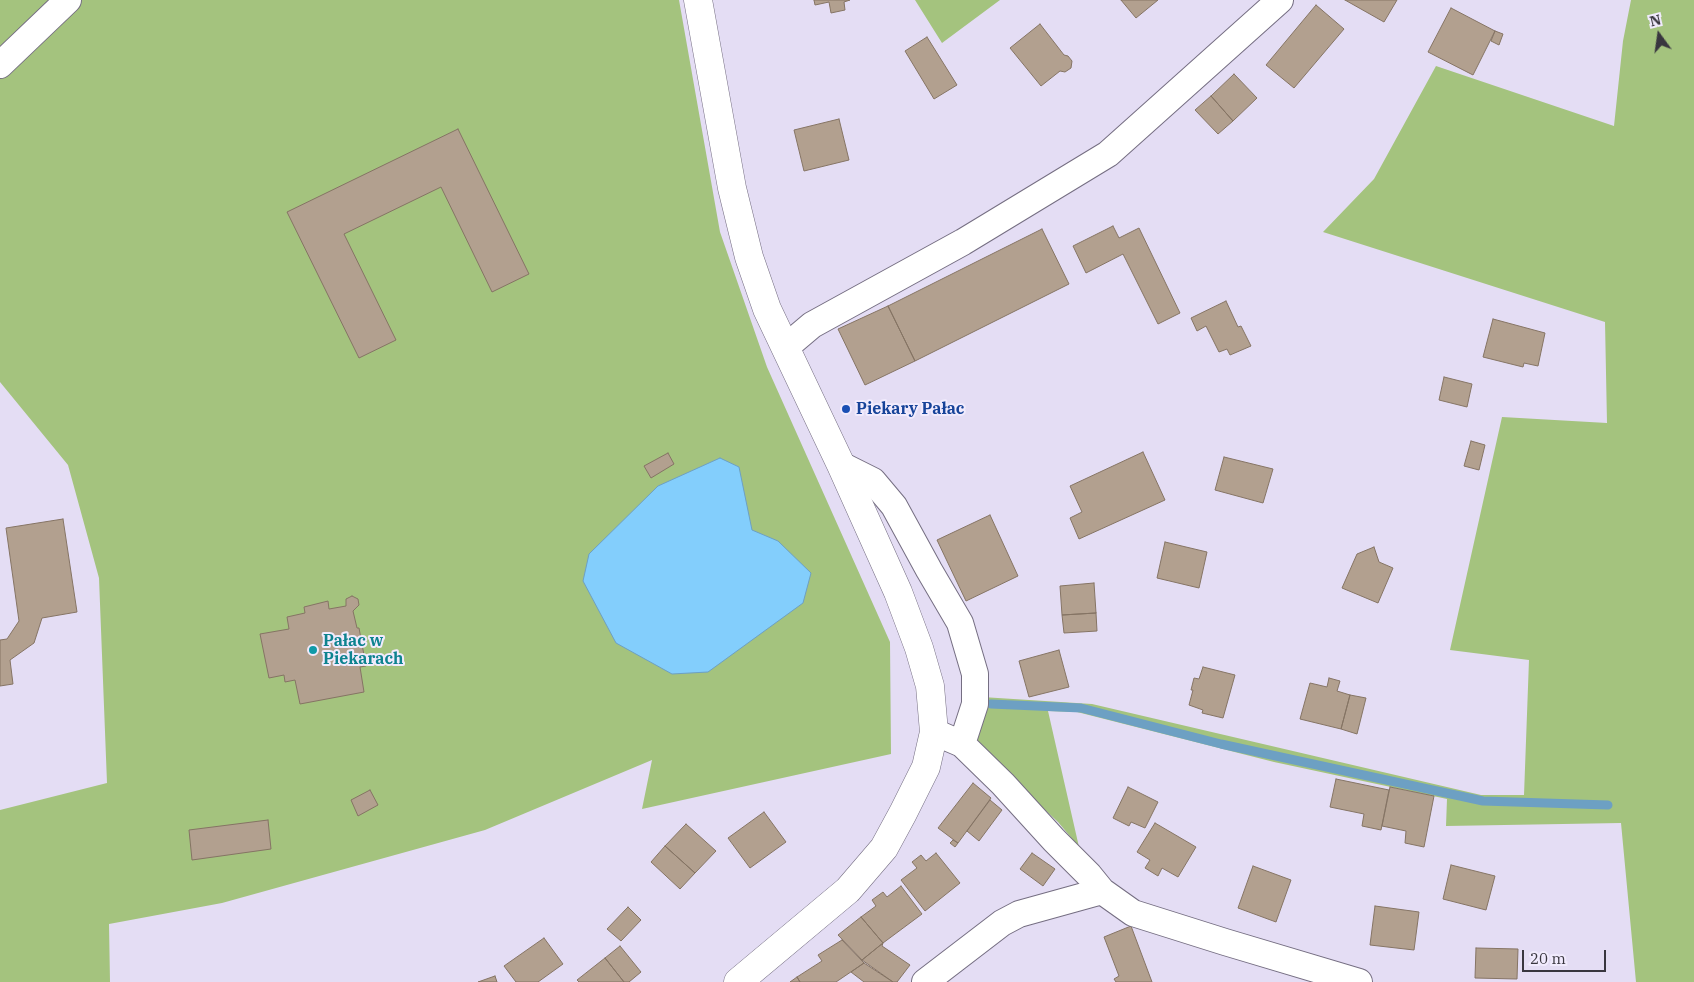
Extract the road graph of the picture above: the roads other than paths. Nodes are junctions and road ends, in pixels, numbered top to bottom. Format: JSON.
{"nodes":[{"id":1,"x":68,"y":0,"type":"edge"},
{"id":2,"x":698,"y":0,"type":"edge"},
{"id":3,"x":1280,"y":0,"type":"edge"},
{"id":4,"x":0,"y":64,"type":"edge"},
{"id":5,"x":786,"y":347,"type":"junction"},
{"id":6,"x":841,"y":465,"type":"junction"},
{"id":7,"x":934,"y":732,"type":"junction"},
{"id":8,"x":962,"y":744,"type":"junction"},
{"id":9,"x":1102,"y":892,"type":"junction"},
{"id":10,"x":738,"y":982,"type":"edge"},
{"id":11,"x":925,"y":982,"type":"edge"},
{"id":12,"x":1359,"y":982,"type":"edge"}],
"edges":[{"from":1,"to":4,"type":"street"},
{"from":2,"to":5,"type":"street"},
{"from":3,"to":5,"type":"street"},
{"from":5,"to":6,"type":"street"},
{"from":6,"to":7,"type":"street"},
{"from":6,"to":8,"type":"street"},
{"from":7,"to":8,"type":"street"},
{"from":7,"to":10,"type":"street"},
{"from":8,"to":9,"type":"street"},
{"from":9,"to":11,"type":"street"},
{"from":9,"to":12,"type":"street"}]}
